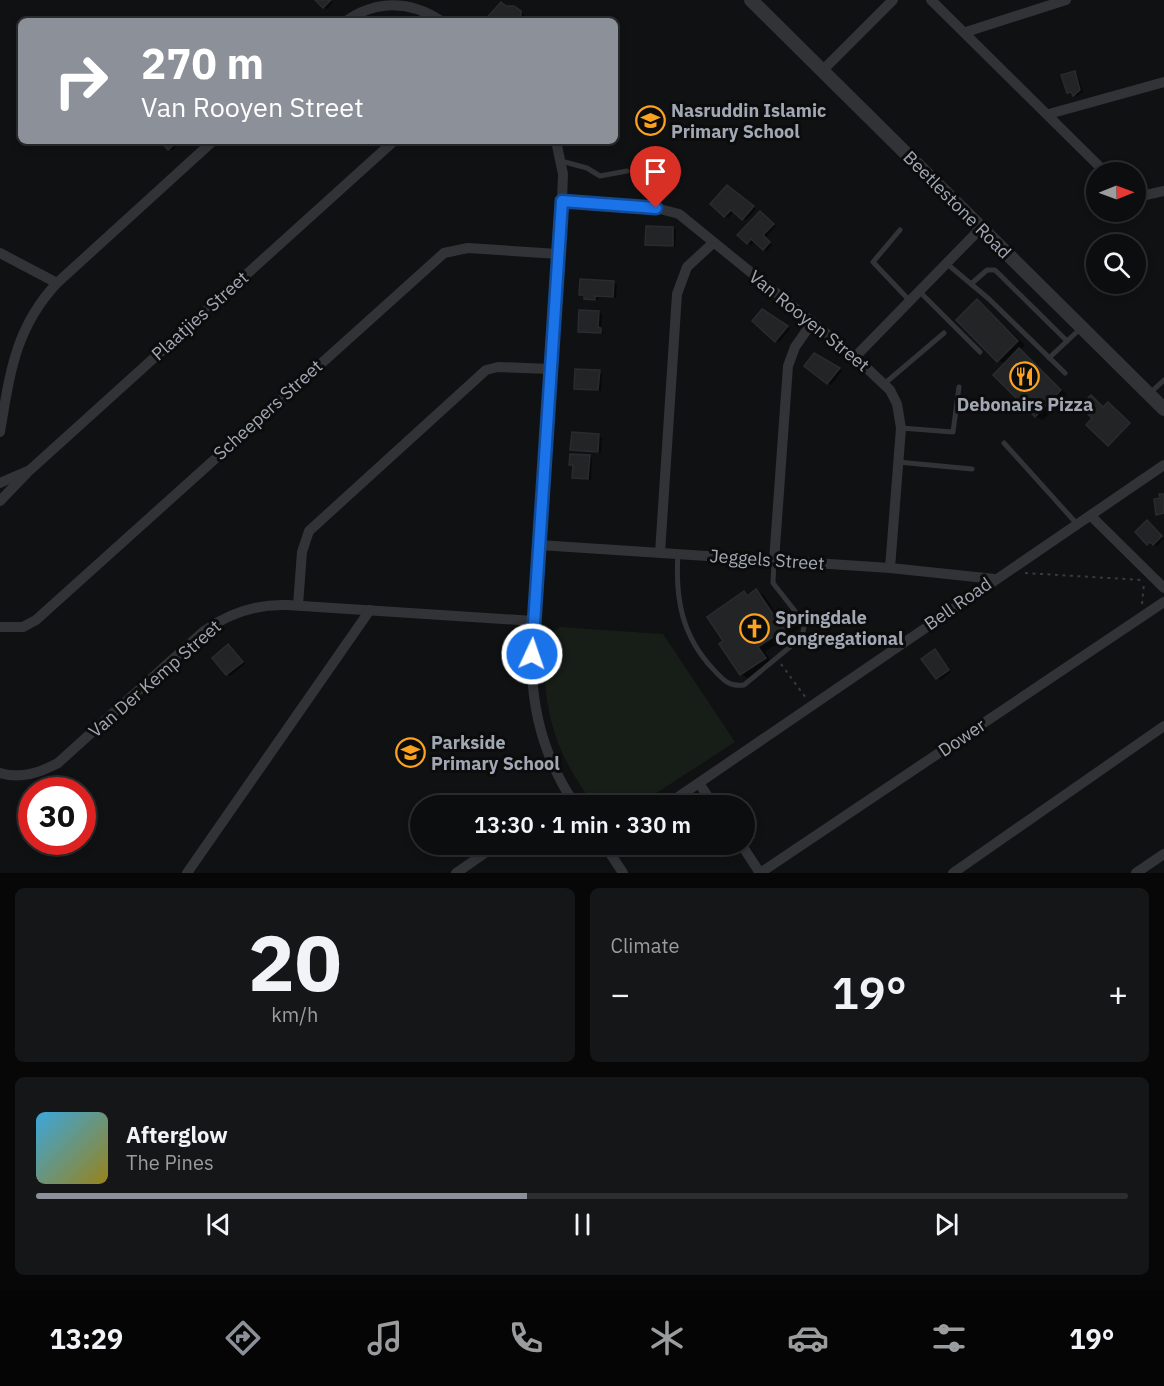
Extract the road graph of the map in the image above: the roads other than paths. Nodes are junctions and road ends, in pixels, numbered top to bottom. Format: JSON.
{"nodes":[{"id":1,"x":751,"y":0,"type":"edge"},
{"id":2,"x":893,"y":0,"type":"edge"},
{"id":3,"x":931,"y":0,"type":"edge"},
{"id":4,"x":1066,"y":0,"type":"edge"},
{"id":5,"x":350,"y":18,"type":"edge"},
{"id":6,"x":437,"y":18,"type":"edge"},
{"id":7,"x":966,"y":32,"type":"junction"},
{"id":8,"x":822,"y":71,"type":"junction"},
{"id":9,"x":1164,"y":82,"type":"edge"},
{"id":10,"x":1049,"y":114,"type":"junction"},
{"id":11,"x":210,"y":144,"type":"edge"},
{"id":12,"x":391,"y":144,"type":"edge"},
{"id":13,"x":557,"y":144,"type":"edge"},
{"id":14,"x":561,"y":161,"type":"junction"},
{"id":15,"x":1095,"y":162,"type":"edge"},
{"id":16,"x":627,"y":171,"type":"dead end"},
{"id":17,"x":1164,"y":191,"type":"edge"},
{"id":18,"x":1146,"y":195,"type":"edge"},
{"id":19,"x":562,"y":201,"type":"junction"},
{"id":20,"x":981,"y":228,"type":"junction"},
{"id":21,"x":900,"y":230,"type":"dead end"},
{"id":22,"x":713,"y":243,"type":"junction"},
{"id":23,"x":0,"y":253,"type":"edge"},
{"id":24,"x":558,"y":254,"type":"junction"},
{"id":25,"x":946,"y":263,"type":"junction"},
{"id":26,"x":57,"y":283,"type":"junction"},
{"id":27,"x":971,"y":284,"type":"junction"},
{"id":28,"x":920,"y":291,"type":"junction"},
{"id":29,"x":910,"y":301,"type":"junction"},
{"id":30,"x":811,"y":324,"type":"junction"},
{"id":31,"x":1082,"y":327,"type":"junction"},
{"id":32,"x":944,"y":333,"type":"dead end"},
{"id":33,"x":1067,"y":341,"type":"junction"},
{"id":34,"x":980,"y":352,"type":"dead end"},
{"id":35,"x":855,"y":357,"type":"junction"},
{"id":36,"x":1049,"y":358,"type":"junction"},
{"id":37,"x":551,"y":369,"type":"junction"},
{"id":38,"x":1065,"y":374,"type":"dead end"},
{"id":39,"x":1164,"y":381,"type":"edge"},
{"id":40,"x":884,"y":384,"type":"junction"},
{"id":41,"x":959,"y":387,"type":"dead end"},
{"id":42,"x":1149,"y":394,"type":"junction"},
{"id":43,"x":1164,"y":409,"type":"edge"},
{"id":44,"x":901,"y":428,"type":"junction"},
{"id":45,"x":0,"y":432,"type":"edge"},
{"id":46,"x":1004,"y":443,"type":"dead end"},
{"id":47,"x":898,"y":462,"type":"junction"},
{"id":48,"x":1164,"y":465,"type":"edge"},
{"id":49,"x":972,"y":470,"type":"dead end"},
{"id":50,"x":29,"y":471,"type":"junction"},
{"id":51,"x":0,"y":483,"type":"edge"},
{"id":52,"x":0,"y":501,"type":"edge"},
{"id":53,"x":1091,"y":516,"type":"junction"},
{"id":54,"x":1078,"y":525,"type":"junction"},
{"id":55,"x":539,"y":545,"type":"junction"},
{"id":56,"x":660,"y":553,"type":"junction"},
{"id":57,"x":678,"y":555,"type":"junction"},
{"id":58,"x":774,"y":561,"type":"junction"},
{"id":59,"x":890,"y":568,"type":"junction"},
{"id":60,"x":995,"y":579,"type":"junction"},
{"id":61,"x":1160,"y":584,"type":"edge"},
{"id":62,"x":1164,"y":602,"type":"edge"},
{"id":63,"x":298,"y":605,"type":"junction"},
{"id":64,"x":370,"y":610,"type":"junction"},
{"id":65,"x":534,"y":621,"type":"junction"},
{"id":66,"x":0,"y":627,"type":"edge"},
{"id":67,"x":1164,"y":726,"type":"edge"},
{"id":68,"x":0,"y":773,"type":"edge"},
{"id":69,"x":699,"y":783,"type":"junction"},
{"id":70,"x":569,"y":795,"type":"edge"},
{"id":71,"x":681,"y":795,"type":"edge"},
{"id":72,"x":707,"y":795,"type":"edge"},
{"id":73,"x":1164,"y":854,"type":"edge"},
{"id":74,"x":480,"y":855,"type":"edge"},
{"id":75,"x":612,"y":855,"type":"edge"},
{"id":76,"x":748,"y":855,"type":"edge"},
{"id":77,"x":187,"y":873,"type":"edge"},
{"id":78,"x":456,"y":873,"type":"edge"},
{"id":79,"x":622,"y":873,"type":"edge"},
{"id":80,"x":760,"y":873,"type":"edge"},
{"id":81,"x":952,"y":873,"type":"edge"},
{"id":82,"x":1136,"y":873,"type":"edge"}],
"edges":[{"from":1,"to":8,"type":"street","name":"Beetlestone Road"},
{"from":2,"to":8,"type":"street"},
{"from":3,"to":7,"type":"street"},
{"from":4,"to":7,"type":"street"},
{"from":5,"to":6,"type":"street"},
{"from":7,"to":10,"type":"street"},
{"from":8,"to":20,"type":"street","name":"Beetlestone Road"},
{"from":9,"to":10,"type":"street"},
{"from":10,"to":15,"type":"street"},
{"from":11,"to":26,"type":"street"},
{"from":12,"to":50,"type":"street","name":"Plaatjies Street"},
{"from":13,"to":14,"type":"street"},
{"from":14,"to":16,"type":"lane"},
{"from":14,"to":19,"type":"street"},
{"from":17,"to":18,"type":"street"},
{"from":19,"to":22,"type":"street","name":"Van Rooyen Street"},
{"from":19,"to":24,"type":"street"},
{"from":20,"to":25,"type":"street"},
{"from":20,"to":31,"type":"street","name":"Beetlestone Road"},
{"from":21,"to":29,"type":"lane"},
{"from":22,"to":30,"type":"street","name":"Van Rooyen Street"},
{"from":22,"to":56,"type":"street"},
{"from":23,"to":26,"type":"street"},
{"from":24,"to":37,"type":"street"},
{"from":24,"to":66,"type":"street","name":"Scheepers Street"},
{"from":25,"to":27,"type":"lane"},
{"from":25,"to":28,"type":"street"},
{"from":26,"to":45,"type":"street"},
{"from":27,"to":33,"type":"lane"},
{"from":27,"to":36,"type":"lane"},
{"from":28,"to":29,"type":"street"},
{"from":28,"to":34,"type":"lane"},
{"from":29,"to":35,"type":"street"},
{"from":30,"to":35,"type":"street","name":"Van Rooyen Street"},
{"from":30,"to":58,"type":"street"},
{"from":31,"to":33,"type":"lane"},
{"from":31,"to":42,"type":"street","name":"Beetlestone Road"},
{"from":32,"to":40,"type":"lane"},
{"from":33,"to":36,"type":"lane"},
{"from":35,"to":40,"type":"street","name":"Van Rooyen Street"},
{"from":36,"to":38,"type":"lane"},
{"from":37,"to":55,"type":"street"},
{"from":37,"to":63,"type":"street"},
{"from":39,"to":42,"type":"lane"},
{"from":40,"to":44,"type":"street","name":"Van Rooyen Street"},
{"from":41,"to":44,"type":"lane"},
{"from":42,"to":43,"type":"street","name":"Beetlestone Road"},
{"from":44,"to":47,"type":"street","name":"Van Rooyen Street"},
{"from":46,"to":54,"type":"lane"},
{"from":47,"to":49,"type":"lane"},
{"from":47,"to":59,"type":"street","name":"Van Rooyen Street"},
{"from":48,"to":53,"type":"street","name":"Bell Road"},
{"from":50,"to":51,"type":"street","name":"Plaatjies Street"},
{"from":50,"to":52,"type":"street"},
{"from":53,"to":54,"type":"street","name":"Bell Road"},
{"from":53,"to":61,"type":"street"},
{"from":54,"to":60,"type":"street","name":"Bell Road"},
{"from":55,"to":56,"type":"street","name":"Jeggels Street"},
{"from":55,"to":65,"type":"street"},
{"from":56,"to":57,"type":"street","name":"Jeggels Street"},
{"from":57,"to":58,"type":"street","name":"Jeggels Street"},
{"from":57,"to":58,"type":"lane"},
{"from":58,"to":59,"type":"street","name":"Jeggels Street"},
{"from":59,"to":60,"type":"street","name":"Jeggels Street"},
{"from":60,"to":69,"type":"street","name":"Bell Road"},
{"from":62,"to":80,"type":"street","name":"Dower"},
{"from":63,"to":64,"type":"street","name":"Van Der Kemp Street"},
{"from":63,"to":68,"type":"street","name":"Van Der Kemp Street"},
{"from":64,"to":65,"type":"street","name":"Van Der Kemp Street"},
{"from":64,"to":77,"type":"street"},
{"from":65,"to":70,"type":"street"},
{"from":67,"to":81,"type":"street"},
{"from":69,"to":71,"type":"street","name":"Bell Road"},
{"from":69,"to":72,"type":"street"},
{"from":73,"to":82,"type":"street"},
{"from":74,"to":78,"type":"street"},
{"from":75,"to":79,"type":"street"},
{"from":76,"to":80,"type":"street"}]}
